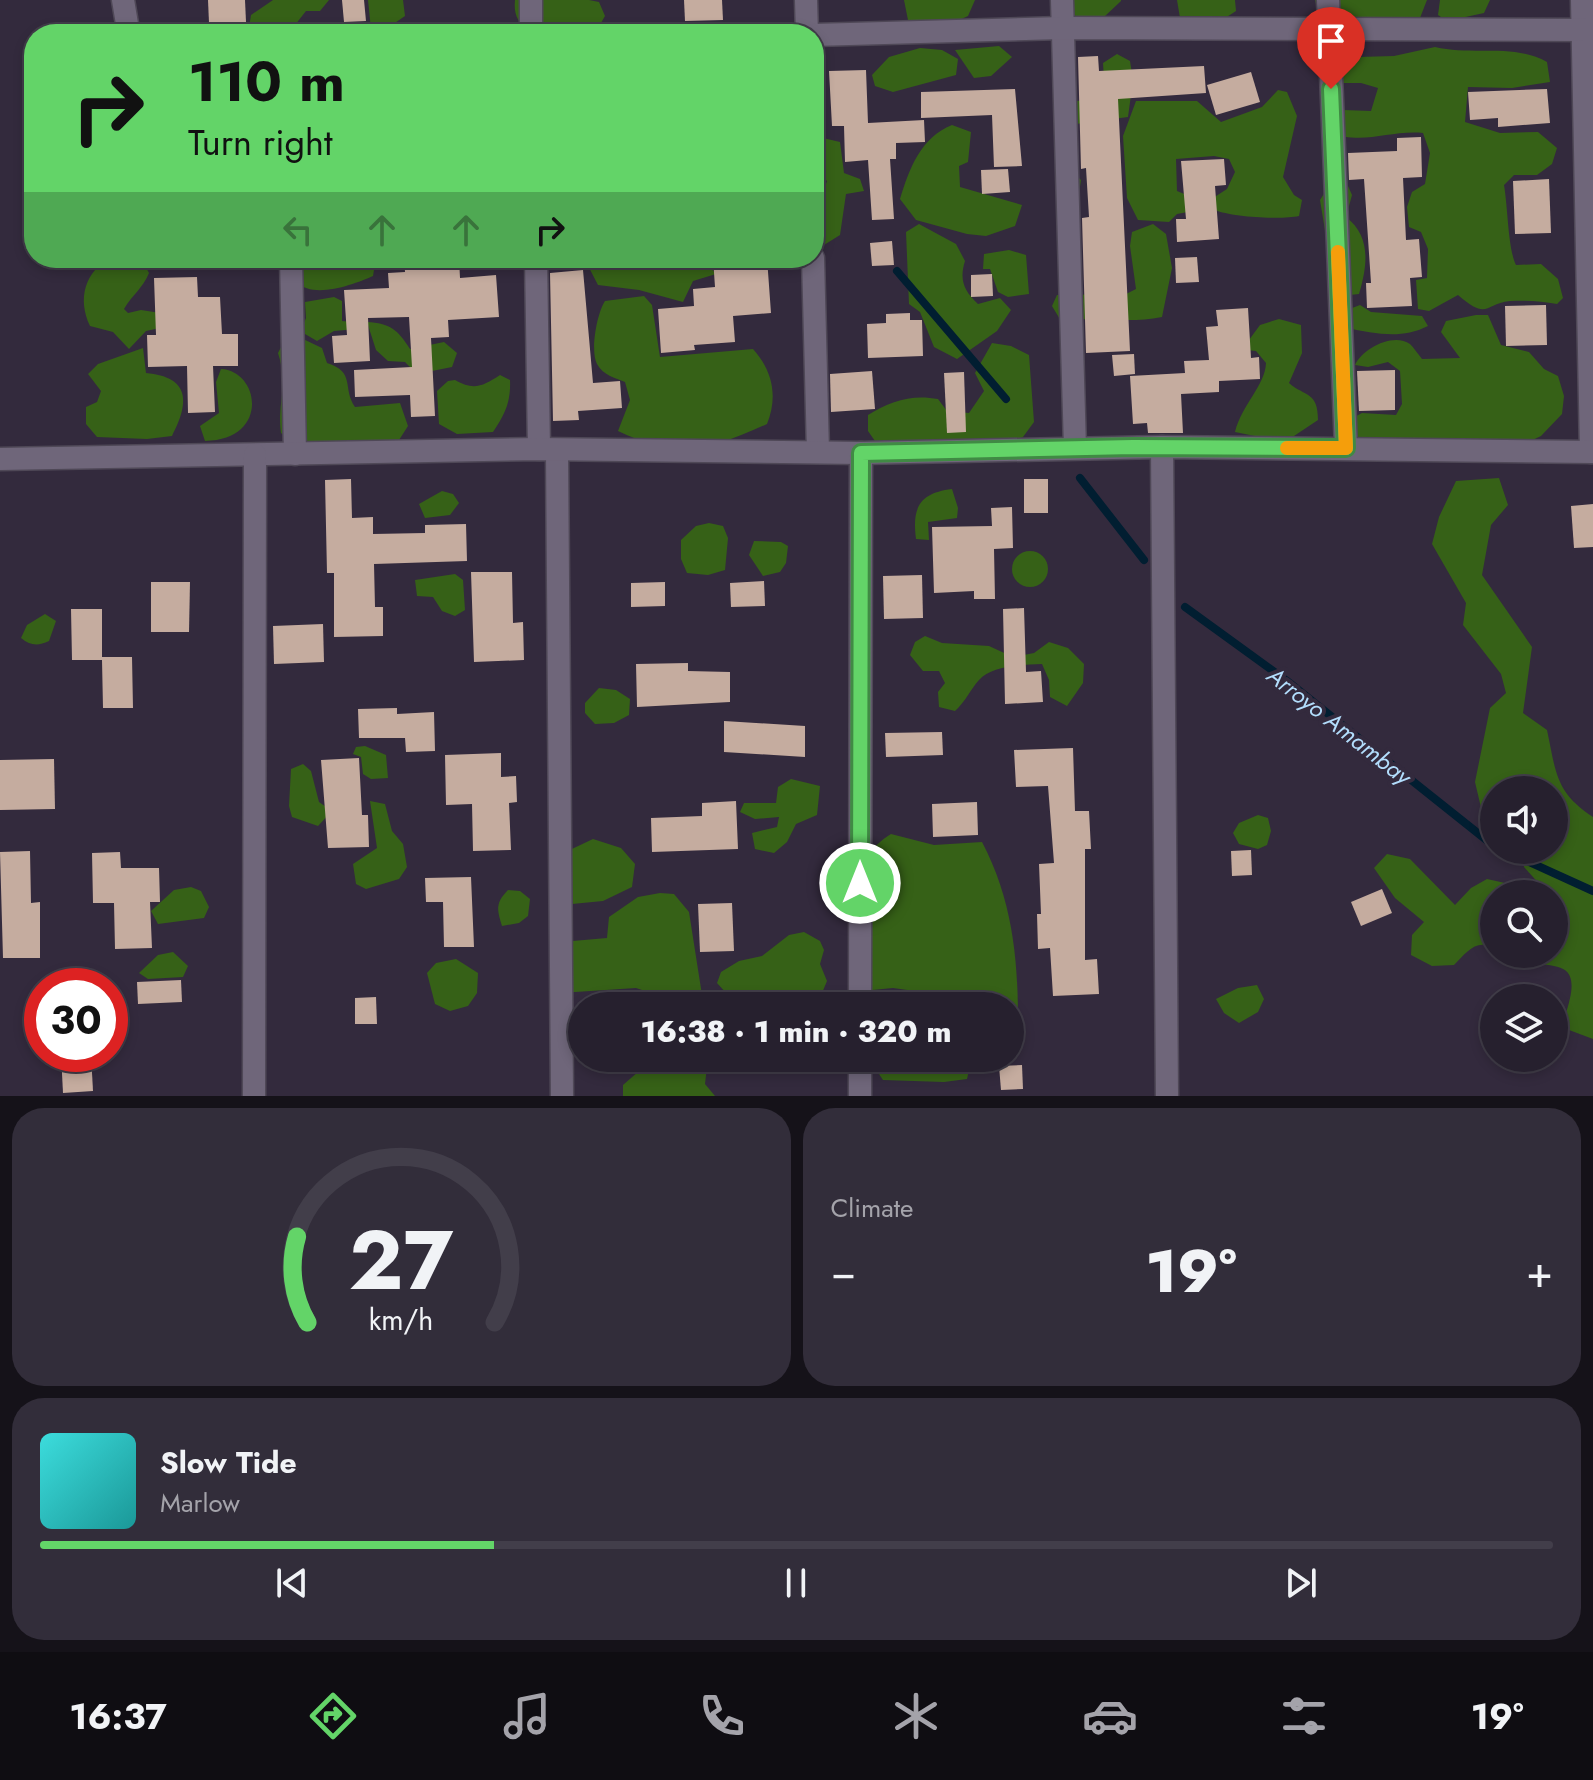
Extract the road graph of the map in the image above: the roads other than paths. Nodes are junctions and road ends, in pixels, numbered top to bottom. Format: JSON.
{"nodes":[{"id":1,"x":123,"y":0,"type":"edge"},
{"id":2,"x":531,"y":0,"type":"edge"},
{"id":3,"x":806,"y":0,"type":"edge"},
{"id":4,"x":1062,"y":0,"type":"edge"},
{"id":5,"x":1328,"y":0,"type":"edge"},
{"id":6,"x":1582,"y":0,"type":"edge"},
{"id":7,"x":127,"y":24,"type":"edge"},
{"id":8,"x":531,"y":24,"type":"edge"},
{"id":9,"x":807,"y":24,"type":"edge"},
{"id":10,"x":1062,"y":28,"type":"junction"},
{"id":11,"x":1329,"y":29,"type":"junction"},
{"id":12,"x":1588,"y":30,"type":"edge"},
{"id":13,"x":824,"y":35,"type":"edge"},
{"id":14,"x":291,"y":268,"type":"edge"},
{"id":15,"x":537,"y":268,"type":"edge"},
{"id":16,"x":813,"y":268,"type":"edge"},
{"id":17,"x":1162,"y":447,"type":"junction"},
{"id":18,"x":1075,"y":448,"type":"junction"},
{"id":19,"x":1346,"y":448,"type":"junction"},
{"id":20,"x":548,"y":451,"type":"junction"},
{"id":21,"x":818,"y":452,"type":"junction"},
{"id":22,"x":1592,"y":452,"type":"edge"},
{"id":23,"x":861,"y":453,"type":"junction"},
{"id":24,"x":295,"y":454,"type":"junction"},
{"id":25,"x":255,"y":455,"type":"junction"},
{"id":26,"x":0,"y":459,"type":"edge"},
{"id":27,"x":860,"y":992,"type":"edge"},
{"id":28,"x":860,"y":1072,"type":"edge"},
{"id":29,"x":254,"y":1096,"type":"edge"},
{"id":30,"x":562,"y":1096,"type":"edge"},
{"id":31,"x":860,"y":1096,"type":"edge"},
{"id":32,"x":1167,"y":1096,"type":"edge"}],
"edges":[{"from":1,"to":7,"type":"street"},
{"from":2,"to":8,"type":"street"},
{"from":3,"to":9,"type":"street"},
{"from":4,"to":10,"type":"street"},
{"from":5,"to":11,"type":"street"},
{"from":6,"to":12,"type":"street"},
{"from":10,"to":11,"type":"street"},
{"from":10,"to":13,"type":"street"},
{"from":10,"to":18,"type":"street"},
{"from":11,"to":12,"type":"street"},
{"from":11,"to":19,"type":"street"},
{"from":12,"to":22,"type":"street"},
{"from":14,"to":24,"type":"street"},
{"from":15,"to":20,"type":"street"},
{"from":16,"to":21,"type":"street"},
{"from":17,"to":18,"type":"street"},
{"from":17,"to":19,"type":"street"},
{"from":17,"to":32,"type":"street"},
{"from":18,"to":23,"type":"street"},
{"from":19,"to":22,"type":"street"},
{"from":20,"to":21,"type":"street"},
{"from":20,"to":24,"type":"street"},
{"from":20,"to":30,"type":"street"},
{"from":21,"to":23,"type":"street"},
{"from":23,"to":27,"type":"street"},
{"from":24,"to":25,"type":"street"},
{"from":25,"to":26,"type":"street"},
{"from":25,"to":29,"type":"street"},
{"from":28,"to":31,"type":"street"}]}
